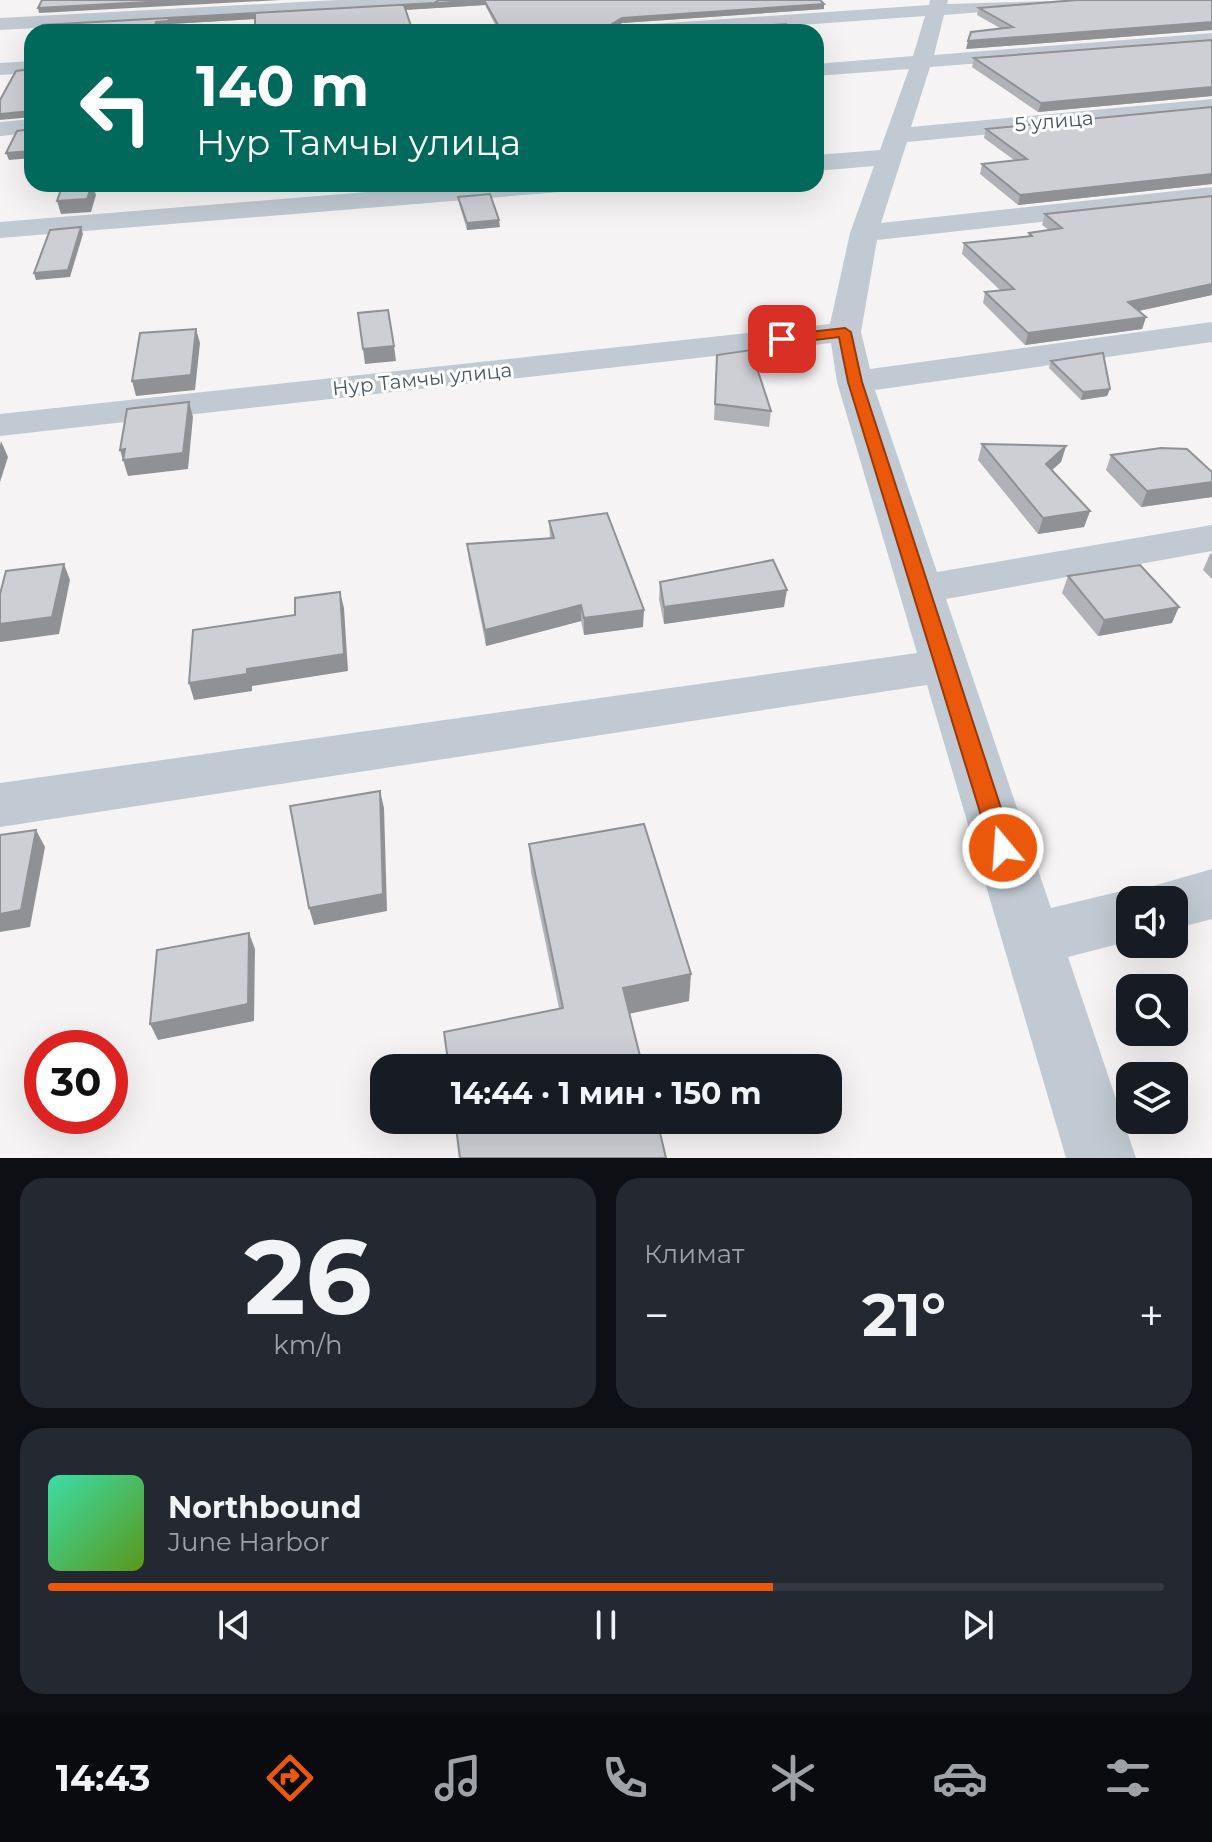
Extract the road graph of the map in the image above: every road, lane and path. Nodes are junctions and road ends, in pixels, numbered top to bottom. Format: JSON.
{"nodes":[{"id":1,"x":434,"y":0,"type":"edge"},
{"id":2,"x":1075,"y":0,"type":"edge"},
{"id":3,"x":938,"y":5,"type":"edge"},
{"id":4,"x":0,"y":24,"type":"edge"},
{"id":5,"x":777,"y":24,"type":"edge"},
{"id":6,"x":1212,"y":39,"type":"edge"},
{"id":7,"x":922,"y":61,"type":"junction"},
{"id":8,"x":24,"y":68,"type":"edge"},
{"id":9,"x":0,"y":69,"type":"edge"},
{"id":10,"x":824,"y":69,"type":"edge"},
{"id":11,"x":1212,"y":106,"type":"edge"},
{"id":12,"x":24,"y":127,"type":"edge"},
{"id":13,"x":0,"y":129,"type":"edge"},
{"id":14,"x":893,"y":147,"type":"junction"},
{"id":15,"x":824,"y":161,"type":"edge"},
{"id":16,"x":463,"y":192,"type":"edge"},
{"id":17,"x":1212,"y":195,"type":"edge"},
{"id":18,"x":0,"y":230,"type":"edge"},
{"id":19,"x":864,"y":233,"type":"junction"},
{"id":20,"x":845,"y":332,"type":"junction"},
{"id":21,"x":1212,"y":332,"type":"edge"},
{"id":22,"x":855,"y":382,"type":"junction"},
{"id":23,"x":0,"y":425,"type":"edge"},
{"id":24,"x":1212,"y":538,"type":"edge"},
{"id":25,"x":920,"y":589,"type":"junction"},
{"id":26,"x":944,"y":666,"type":"junction"},
{"id":27,"x":0,"y":805,"type":"edge"},
{"id":28,"x":1212,"y":894,"type":"edge"},
{"id":29,"x":1188,"y":900,"type":"edge"},
{"id":30,"x":1116,"y":918,"type":"edge"},
{"id":31,"x":1032,"y":939,"type":"junction"},
{"id":32,"x":1101,"y":1158,"type":"edge"}],
"edges":[{"from":1,"to":4,"type":"street"},
{"from":2,"to":3,"type":"street"},
{"from":3,"to":5,"type":"street"},
{"from":3,"to":7,"type":"street"},
{"from":6,"to":7,"type":"street"},
{"from":7,"to":10,"type":"street"},
{"from":7,"to":14,"type":"street"},
{"from":8,"to":9,"type":"street"},
{"from":11,"to":14,"type":"street","name":"5 улица"},
{"from":12,"to":13,"type":"street"},
{"from":14,"to":15,"type":"street","name":"5 улица"},
{"from":14,"to":19,"type":"street"},
{"from":16,"to":18,"type":"street"},
{"from":17,"to":19,"type":"street"},
{"from":19,"to":20,"type":"street"},
{"from":20,"to":22,"type":"street"},
{"from":20,"to":23,"type":"street","name":"Нур Тамчы улица"},
{"from":21,"to":22,"type":"street"},
{"from":22,"to":25,"type":"street"},
{"from":24,"to":25,"type":"street"},
{"from":25,"to":26,"type":"street"},
{"from":26,"to":27,"type":"street"},
{"from":26,"to":31,"type":"street"},
{"from":28,"to":29,"type":"street"},
{"from":30,"to":31,"type":"street"},
{"from":31,"to":32,"type":"street"}]}
